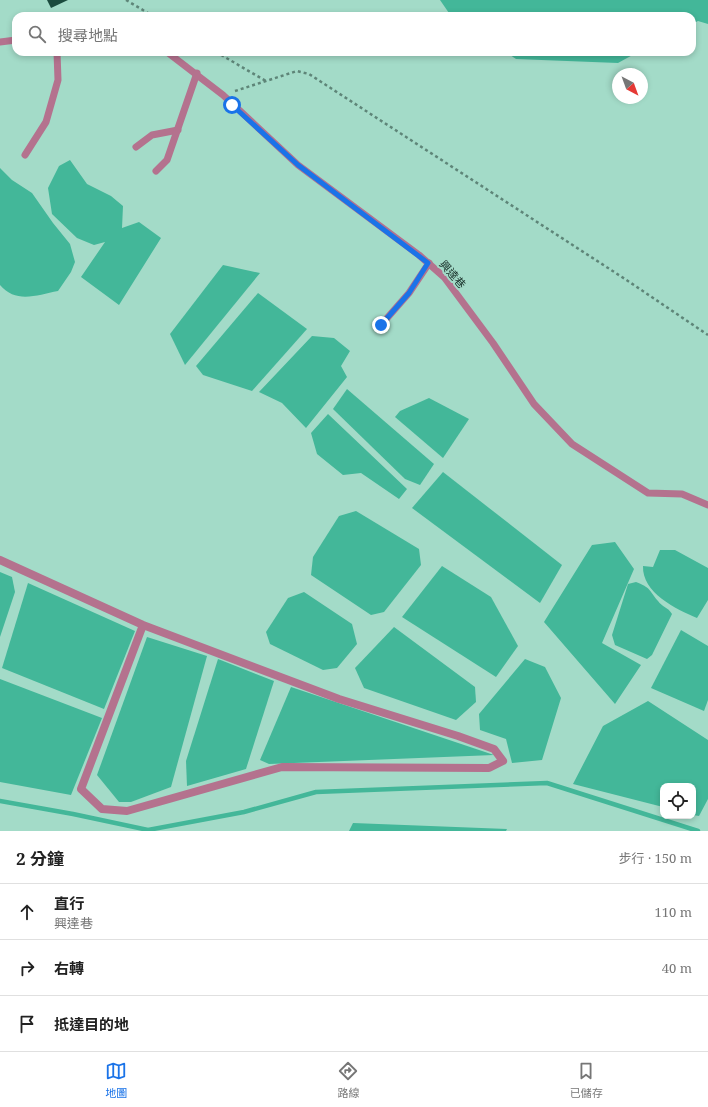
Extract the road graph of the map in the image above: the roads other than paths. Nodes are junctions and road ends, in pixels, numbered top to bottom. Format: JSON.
{"nodes":[{"id":1,"x":12,"y":40,"type":"edge"},
{"id":2,"x":0,"y":42,"type":"edge"},
{"id":3,"x":57,"y":56,"type":"edge"},
{"id":4,"x":174,"y":56,"type":"edge"},
{"id":5,"x":197,"y":73,"type":"junction"},
{"id":6,"x":178,"y":130,"type":"junction"},
{"id":7,"x":136,"y":147,"type":"dead end"},
{"id":8,"x":25,"y":155,"type":"dead end"},
{"id":9,"x":156,"y":171,"type":"dead end"},
{"id":10,"x":428,"y":263,"type":"junction"},
{"id":11,"x":381,"y":325,"type":"dead end"},
{"id":12,"x":708,"y":505,"type":"edge"},
{"id":13,"x":0,"y":560,"type":"edge"},
{"id":14,"x":143,"y":625,"type":"junction"}],
"edges":[{"from":1,"to":2,"type":"lane"},
{"from":3,"to":8,"type":"lane"},
{"from":4,"to":5,"type":"lane","name":"興達巷"},
{"from":5,"to":6,"type":"lane"},
{"from":5,"to":10,"type":"lane","name":"興達巷"},
{"from":6,"to":7,"type":"lane"},
{"from":6,"to":9,"type":"lane"},
{"from":10,"to":11,"type":"lane"},
{"from":10,"to":12,"type":"lane","name":"興達巷"},
{"from":13,"to":14,"type":"street"},
{"from":14,"to":14,"type":"street"}]}
